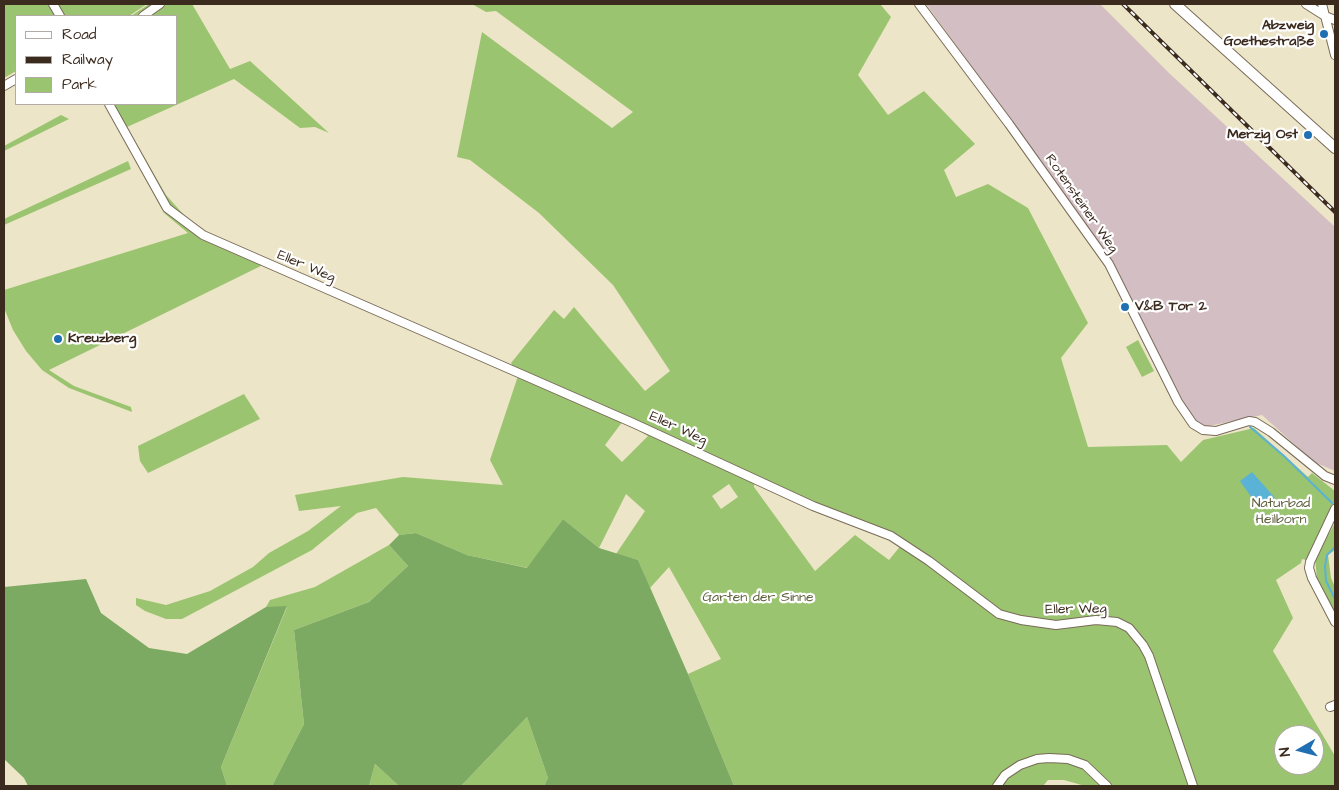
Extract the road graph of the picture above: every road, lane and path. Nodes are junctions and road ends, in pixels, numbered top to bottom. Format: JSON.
{"nodes":[{"id":1,"x":53,"y":4,"type":"edge"},
{"id":2,"x":160,"y":4,"type":"edge"},
{"id":3,"x":919,"y":4,"type":"edge"},
{"id":4,"x":1174,"y":4,"type":"edge"},
{"id":5,"x":1306,"y":4,"type":"edge"},
{"id":6,"x":1322,"y":4,"type":"edge"},
{"id":7,"x":59,"y":15,"type":"edge"},
{"id":8,"x":144,"y":15,"type":"edge"},
{"id":9,"x":1325,"y":16,"type":"junction"},
{"id":10,"x":1335,"y":20,"type":"edge"},
{"id":11,"x":1335,"y":55,"type":"edge"},
{"id":12,"x":110,"y":105,"type":"edge"},
{"id":13,"x":1335,"y":148,"type":"edge"},
{"id":14,"x":1335,"y":480,"type":"edge"},
{"id":15,"x":1335,"y":509,"type":"edge"},
{"id":16,"x":1335,"y":622,"type":"edge"},
{"id":17,"x":997,"y":786,"type":"edge"},
{"id":18,"x":1107,"y":786,"type":"edge"},
{"id":19,"x":1193,"y":786,"type":"edge"}],
"edges":[{"from":1,"to":7,"type":"street"},
{"from":2,"to":8,"type":"street"},
{"from":3,"to":14,"type":"street","name":"Rotensteiner Weg"},
{"from":4,"to":13,"type":"main road"},
{"from":5,"to":9,"type":"street"},
{"from":6,"to":9,"type":"street"},
{"from":9,"to":10,"type":"street"},
{"from":9,"to":11,"type":"street"},
{"from":12,"to":19,"type":"street","name":"Eller Weg"},
{"from":15,"to":16,"type":"street"},
{"from":17,"to":18,"type":"street"}]}
